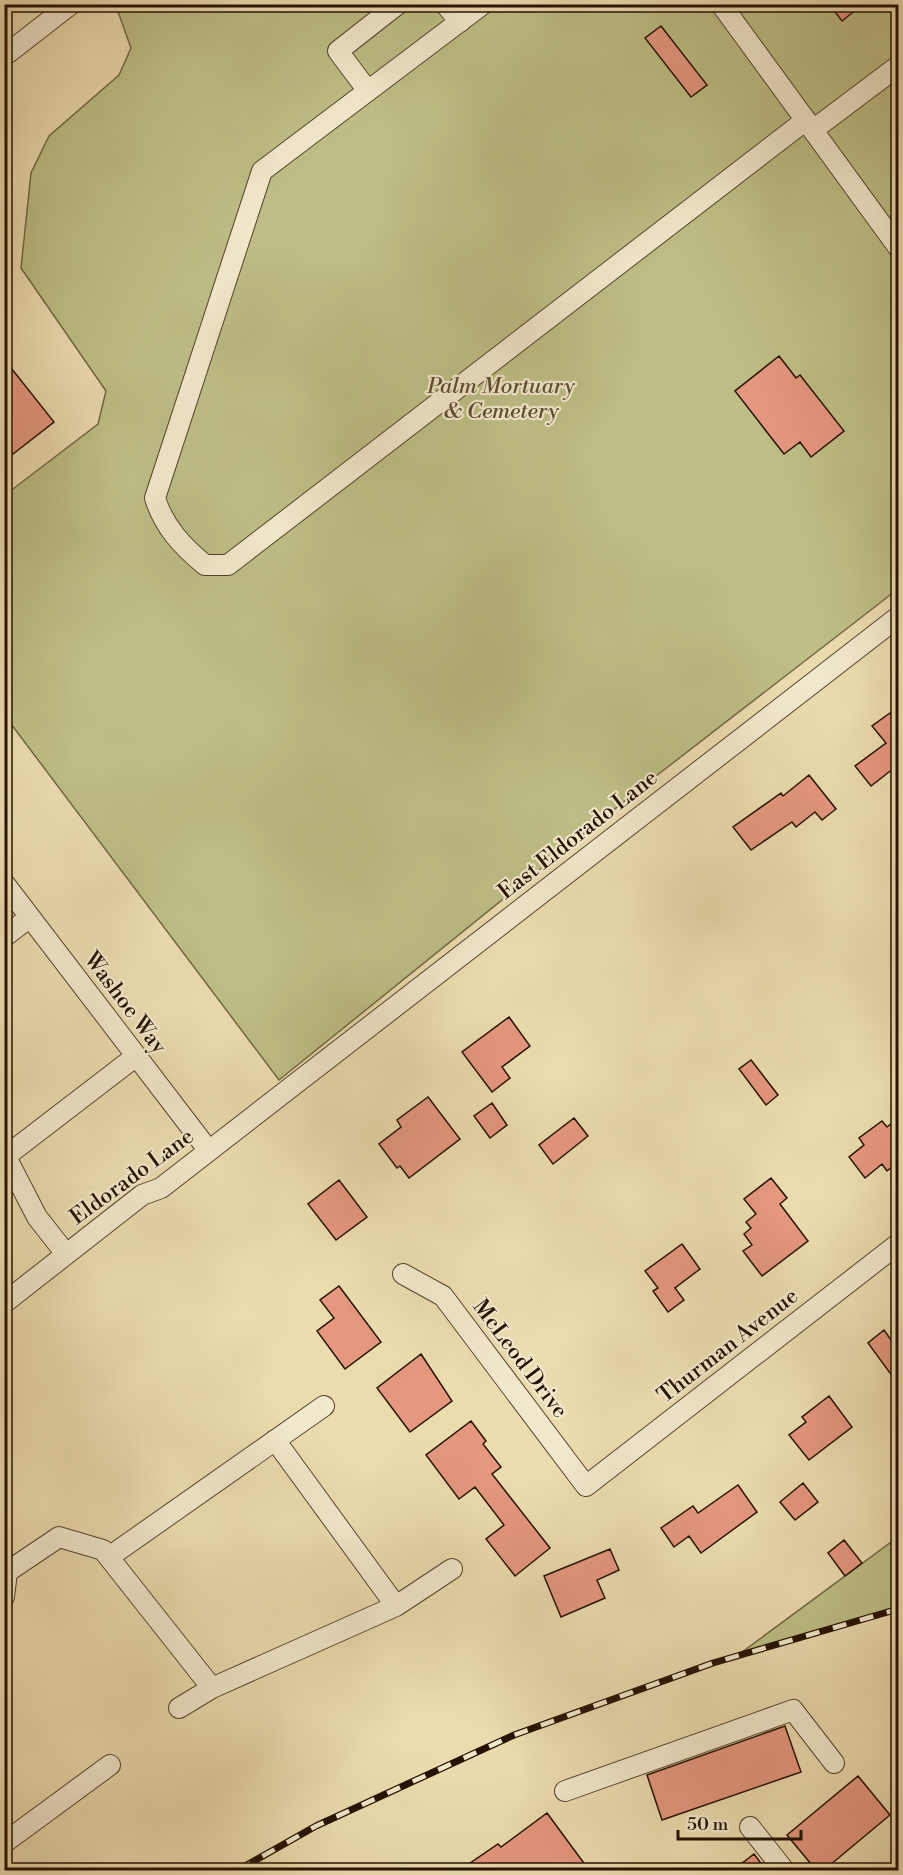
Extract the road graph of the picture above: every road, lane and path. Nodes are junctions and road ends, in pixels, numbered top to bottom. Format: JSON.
{"nodes":[{"id":1,"x":71,"y":4,"type":"edge"},
{"id":2,"x":398,"y":4,"type":"edge"},
{"id":3,"x":445,"y":4,"type":"edge"},
{"id":4,"x":483,"y":4,"type":"edge"},
{"id":5,"x":721,"y":4,"type":"edge"},
{"id":6,"x":460,"y":22,"type":"junction"},
{"id":7,"x":4,"y":56,"type":"edge"},
{"id":8,"x":898,"y":66,"type":"edge"},
{"id":9,"x":368,"y":91,"type":"junction"},
{"id":10,"x":809,"y":125,"type":"junction"},
{"id":11,"x":898,"y":247,"type":"edge"},
{"id":12,"x":898,"y":616,"type":"edge"},
{"id":13,"x":4,"y":884,"type":"edge"},
{"id":14,"x":30,"y":917,"type":"junction"},
{"id":15,"x":4,"y":937,"type":"edge"},
{"id":16,"x":135,"y":1057,"type":"junction"},
{"id":17,"x":287,"y":1090,"type":"joint"},
{"id":18,"x":209,"y":1151,"type":"junction"},
{"id":19,"x":5,"y":1154,"type":"edge"},
{"id":20,"x":898,"y":1244,"type":"edge"},
{"id":21,"x":66,"y":1254,"type":"junction"},
{"id":22,"x":403,"y":1274,"type":"dead end"},
{"id":23,"x":4,"y":1303,"type":"edge"},
{"id":24,"x":324,"y":1406,"type":"dead end"},
{"id":25,"x":275,"y":1440,"type":"junction"},
{"id":26,"x":586,"y":1486,"type":"joint"},
{"id":27,"x":109,"y":1557,"type":"junction"},
{"id":28,"x":452,"y":1569,"type":"dead end"},
{"id":29,"x":6,"y":1570,"type":"edge"},
{"id":30,"x":5,"y":1596,"type":"edge"},
{"id":31,"x":396,"y":1606,"type":"junction"},
{"id":32,"x":212,"y":1688,"type":"junction"},
{"id":33,"x":179,"y":1708,"type":"dead end"},
{"id":34,"x":834,"y":1763,"type":"dead end"},
{"id":35,"x":110,"y":1766,"type":"dead end"},
{"id":36,"x":565,"y":1791,"type":"dead end"},
{"id":37,"x":750,"y":1827,"type":"dead end"},
{"id":38,"x":4,"y":1843,"type":"edge"},
{"id":39,"x":784,"y":1870,"type":"edge"}],
"edges":[{"from":1,"to":7,"type":"street"},
{"from":2,"to":9,"type":"street"},
{"from":3,"to":6,"type":"street"},
{"from":4,"to":6,"type":"street"},
{"from":5,"to":10,"type":"street"},
{"from":6,"to":9,"type":"street"},
{"from":8,"to":10,"type":"street"},
{"from":9,"to":10,"type":"street"},
{"from":10,"to":11,"type":"street"},
{"from":12,"to":17,"type":"street","name":"East Eldorado Lane"},
{"from":13,"to":14,"type":"street","name":"Washoe Way"},
{"from":14,"to":15,"type":"street"},
{"from":14,"to":16,"type":"street","name":"Washoe Way"},
{"from":16,"to":18,"type":"street","name":"Washoe Way"},
{"from":16,"to":19,"type":"street"},
{"from":17,"to":18,"type":"street","name":"Eldorado Lane"},
{"from":18,"to":21,"type":"street","name":"Eldorado Lane"},
{"from":19,"to":21,"type":"street"},
{"from":20,"to":26,"type":"street","name":"Thurman Avenue"},
{"from":21,"to":23,"type":"street","name":"Eldorado Lane"},
{"from":22,"to":26,"type":"street","name":"McLeod Drive"},
{"from":24,"to":25,"type":"street"},
{"from":25,"to":27,"type":"street"},
{"from":25,"to":31,"type":"street"},
{"from":27,"to":29,"type":"street"},
{"from":27,"to":32,"type":"street"},
{"from":28,"to":31,"type":"street"},
{"from":29,"to":30,"type":"street"},
{"from":31,"to":32,"type":"street"},
{"from":32,"to":33,"type":"street"},
{"from":34,"to":36,"type":"street"},
{"from":35,"to":38,"type":"street"},
{"from":37,"to":39,"type":"street"}]}
